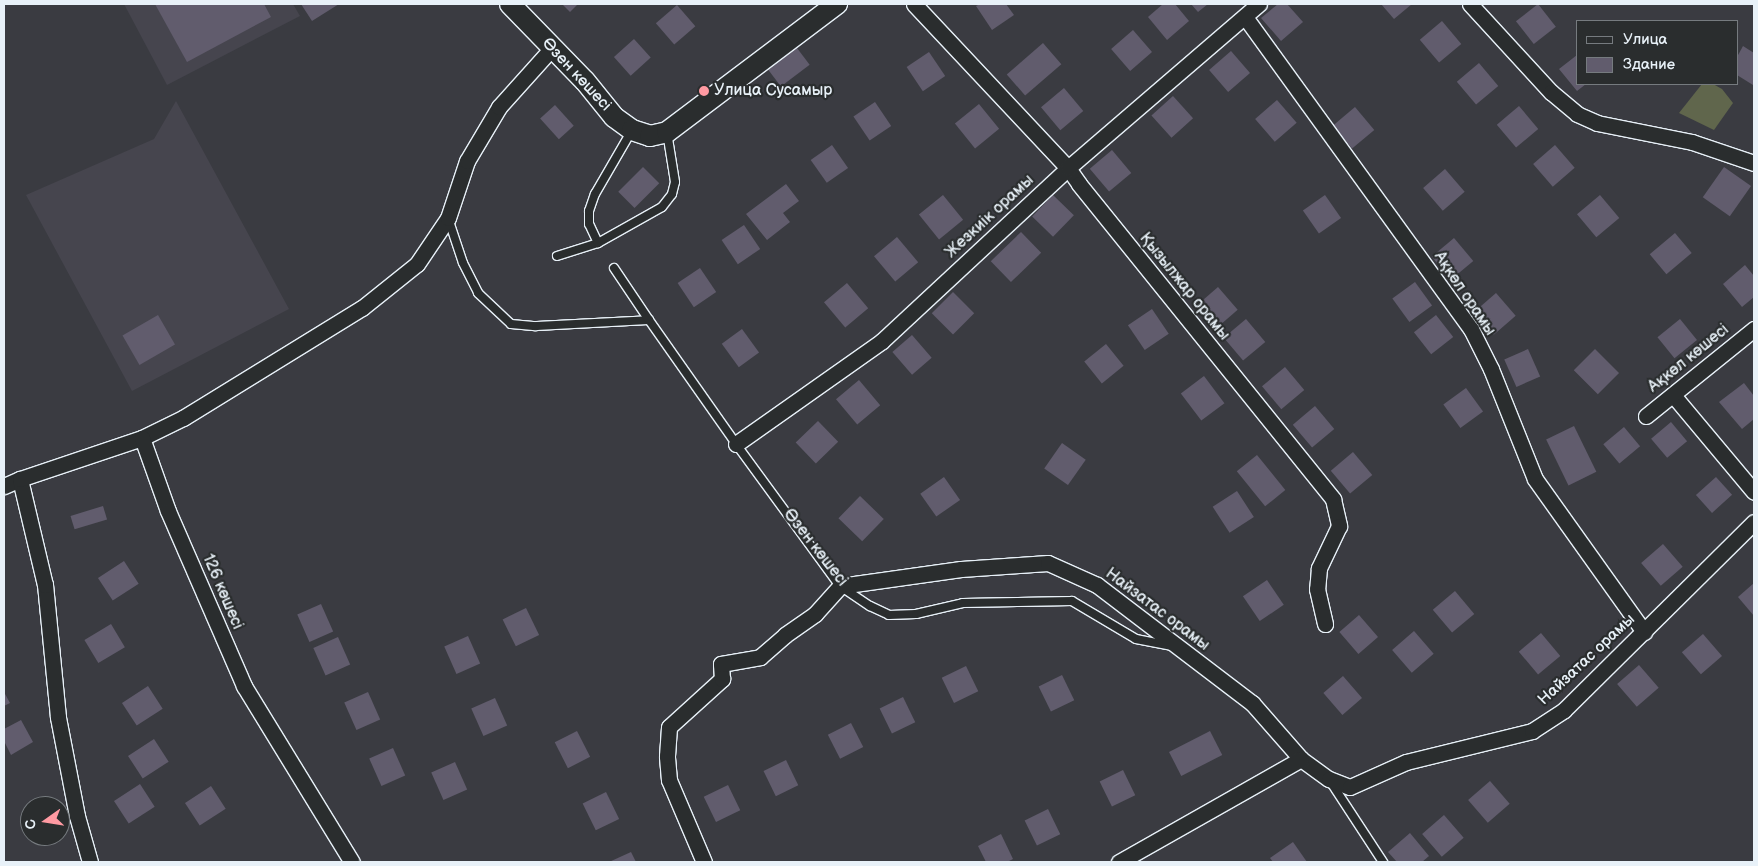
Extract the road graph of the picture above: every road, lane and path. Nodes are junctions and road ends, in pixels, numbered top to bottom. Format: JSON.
{"nodes":[{"id":1,"x":510,"y":4,"type":"edge"},
{"id":2,"x":837,"y":4,"type":"edge"},
{"id":3,"x":914,"y":4,"type":"edge"},
{"id":4,"x":1259,"y":4,"type":"edge"},
{"id":5,"x":1470,"y":4,"type":"edge"},
{"id":6,"x":1245,"y":17,"type":"junction"},
{"id":7,"x":552,"y":49,"type":"junction"},
{"id":8,"x":650,"y":133,"type":"junction"},
{"id":9,"x":1754,"y":163,"type":"edge"},
{"id":10,"x":1068,"y":168,"type":"junction"},
{"id":11,"x":448,"y":218,"type":"junction"},
{"id":12,"x":598,"y":243,"type":"junction"},
{"id":13,"x":557,"y":256,"type":"dead end"},
{"id":14,"x":614,"y":268,"type":"dead end"},
{"id":15,"x":649,"y":320,"type":"junction"},
{"id":16,"x":1754,"y":329,"type":"edge"},
{"id":17,"x":1673,"y":395,"type":"junction"},
{"id":18,"x":1646,"y":416,"type":"dead end"},
{"id":19,"x":142,"y":438,"type":"junction"},
{"id":20,"x":736,"y":444,"type":"junction"},
{"id":21,"x":20,"y":479,"type":"junction"},
{"id":22,"x":4,"y":486,"type":"edge"},
{"id":23,"x":1754,"y":492,"type":"edge"},
{"id":24,"x":1754,"y":522,"type":"edge"},
{"id":25,"x":840,"y":586,"type":"junction"},
{"id":26,"x":1325,"y":624,"type":"dead end"},
{"id":27,"x":1644,"y":632,"type":"junction"},
{"id":28,"x":1177,"y":646,"type":"junction"},
{"id":29,"x":1301,"y":759,"type":"junction"},
{"id":30,"x":1329,"y":779,"type":"junction"},
{"id":31,"x":90,"y":862,"type":"edge"},
{"id":32,"x":352,"y":862,"type":"edge"},
{"id":33,"x":704,"y":862,"type":"edge"},
{"id":34,"x":1119,"y":862,"type":"edge"},
{"id":35,"x":1383,"y":862,"type":"edge"}],
"edges":[{"from":1,"to":7,"type":"main road","name":"Өзен көшесі"},
{"from":2,"to":8,"type":"main road"},
{"from":3,"to":10,"type":"street","name":"Қызылжар орамы"},
{"from":4,"to":6,"type":"street","name":"Жезкиік орамы"},
{"from":5,"to":9,"type":"street"},
{"from":6,"to":10,"type":"street","name":"Жезкиік орамы"},
{"from":6,"to":27,"type":"street","name":"Ақкөл орамы"},
{"from":7,"to":8,"type":"main road","name":"Өзен көшесі"},
{"from":7,"to":11,"type":"street"},
{"from":8,"to":12,"type":"lane"},
{"from":8,"to":12,"type":"lane"},
{"from":10,"to":20,"type":"street","name":"Жезкиік орамы"},
{"from":10,"to":26,"type":"street","name":"Қызылжар орамы"},
{"from":11,"to":15,"type":"lane"},
{"from":11,"to":19,"type":"street"},
{"from":12,"to":13,"type":"lane"},
{"from":14,"to":15,"type":"lane","name":"Өзен көшесі"},
{"from":15,"to":20,"type":"lane","name":"Өзен көшесі"},
{"from":16,"to":17,"type":"street","name":"Ақкөл көшесі"},
{"from":17,"to":18,"type":"street","name":"Ақкөл көшесі"},
{"from":17,"to":23,"type":"street"},
{"from":19,"to":21,"type":"street"},
{"from":19,"to":32,"type":"street","name":"126 көшесі"},
{"from":20,"to":25,"type":"lane","name":"Өзен көшесі"},
{"from":21,"to":22,"type":"street"},
{"from":21,"to":31,"type":"street"},
{"from":24,"to":27,"type":"street","name":"Найзатас орамы"},
{"from":25,"to":28,"type":"lane","name":"Өзен көшесі"},
{"from":25,"to":28,"type":"street","name":"Найзатас орамы"},
{"from":25,"to":33,"type":"street"},
{"from":27,"to":30,"type":"street","name":"Найзатас орамы"},
{"from":28,"to":29,"type":"street","name":"Найзатас орамы"},
{"from":29,"to":30,"type":"street","name":"Найзатас орамы"},
{"from":29,"to":34,"type":"street"},
{"from":30,"to":35,"type":"lane"}]}
